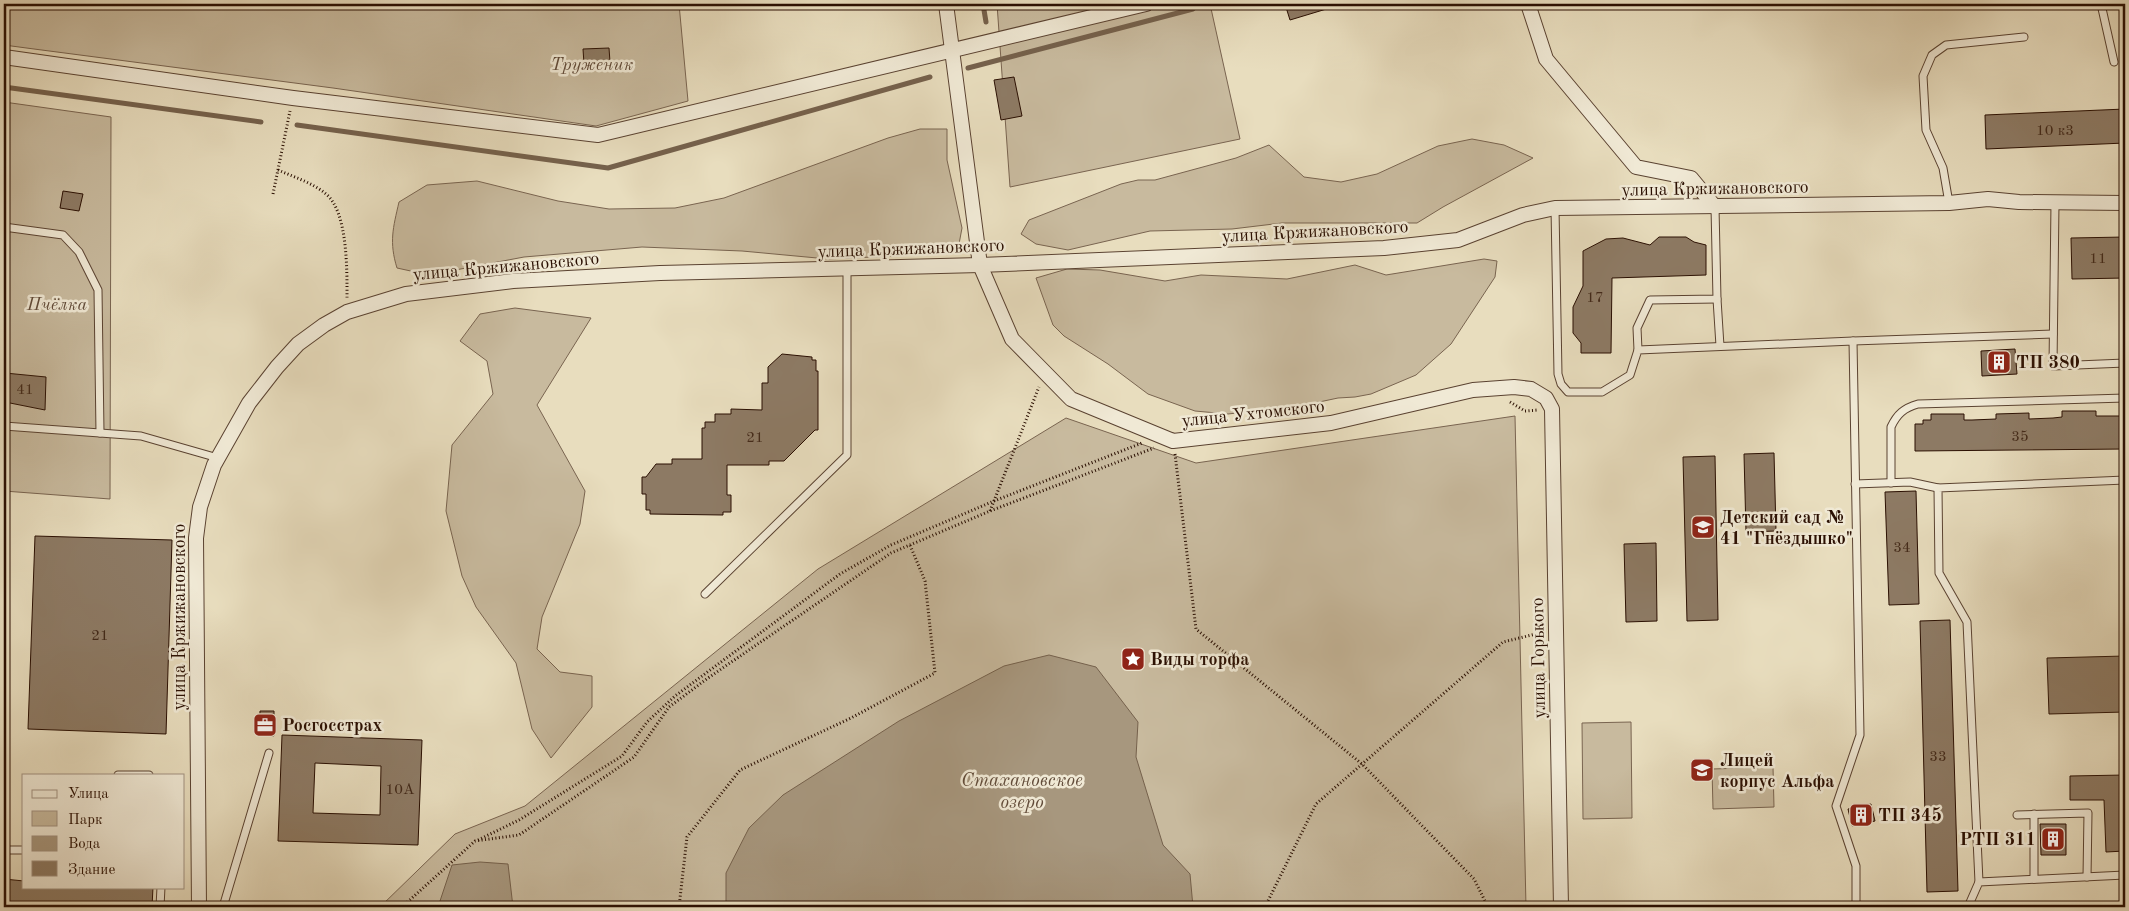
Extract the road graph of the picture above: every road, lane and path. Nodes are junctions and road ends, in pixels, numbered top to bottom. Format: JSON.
{"nodes":[{"id":1,"x":946,"y":4,"type":"edge"},
{"id":2,"x":1146,"y":4,"type":"edge"},
{"id":3,"x":1528,"y":4,"type":"edge"},
{"id":4,"x":2100,"y":4,"type":"edge"},
{"id":5,"x":2024,"y":37,"type":"dead end"},
{"id":6,"x":952,"y":52,"type":"junction"},
{"id":7,"x":4,"y":57,"type":"edge"},
{"id":8,"x":2114,"y":62,"type":"dead end"},
{"id":9,"x":293,"y":98,"type":"junction"},
{"id":10,"x":278,"y":170,"type":"junction"},
{"id":11,"x":273,"y":194,"type":"dead end"},
{"id":12,"x":1949,"y":203,"type":"junction"},
{"id":13,"x":2055,"y":203,"type":"junction"},
{"id":14,"x":2125,"y":203,"type":"edge"},
{"id":15,"x":1715,"y":207,"type":"junction"},
{"id":16,"x":1555,"y":208,"type":"junction"},
{"id":17,"x":4,"y":227,"type":"edge"},
{"id":18,"x":980,"y":265,"type":"junction"},
{"id":19,"x":847,"y":268,"type":"junction"},
{"id":20,"x":1718,"y":299,"type":"junction"},
{"id":21,"x":347,"y":312,"type":"junction"},
{"id":22,"x":2053,"y":334,"type":"junction"},
{"id":23,"x":1853,"y":341,"type":"junction"},
{"id":24,"x":1720,"y":346,"type":"junction"},
{"id":25,"x":1638,"y":350,"type":"junction"},
{"id":26,"x":2125,"y":363,"type":"edge"},
{"id":27,"x":1044,"y":372,"type":"junction"},
{"id":28,"x":2125,"y":398,"type":"edge"},
{"id":29,"x":1549,"y":404,"type":"joint"},
{"id":30,"x":4,"y":426,"type":"edge"},
{"id":31,"x":100,"y":433,"type":"junction"},
{"id":32,"x":1167,"y":438,"type":"junction"},
{"id":33,"x":218,"y":458,"type":"junction"},
{"id":34,"x":2125,"y":480,"type":"edge"},
{"id":35,"x":1891,"y":483,"type":"junction"},
{"id":36,"x":1855,"y":484,"type":"junction"},
{"id":37,"x":1938,"y":488,"type":"junction"},
{"id":38,"x":994,"y":501,"type":"junction"},
{"id":39,"x":990,"y":511,"type":"junction"},
{"id":40,"x":910,"y":545,"type":"junction"},
{"id":41,"x":705,"y":594,"type":"dead end"},
{"id":42,"x":1557,"y":629,"type":"junction"},
{"id":43,"x":269,"y":753,"type":"dead end"},
{"id":44,"x":1362,"y":764,"type":"junction"},
{"id":45,"x":2034,"y":814,"type":"junction"},
{"id":46,"x":2017,"y":815,"type":"dead end"},
{"id":47,"x":475,"y":841,"type":"junction"},
{"id":48,"x":4,"y":850,"type":"edge"},
{"id":49,"x":22,"y":850,"type":"edge"},
{"id":50,"x":2125,"y":875,"type":"edge"},
{"id":51,"x":2088,"y":877,"type":"junction"},
{"id":52,"x":2034,"y":879,"type":"junction"},
{"id":53,"x":1979,"y":882,"type":"junction"},
{"id":54,"x":161,"y":888,"type":"edge"},
{"id":55,"x":160,"y":907,"type":"edge"},
{"id":56,"x":199,"y":907,"type":"edge"},
{"id":57,"x":223,"y":907,"type":"edge"},
{"id":58,"x":402,"y":907,"type":"edge"},
{"id":59,"x":679,"y":907,"type":"edge"},
{"id":60,"x":1266,"y":907,"type":"edge"},
{"id":61,"x":1488,"y":907,"type":"edge"},
{"id":62,"x":1561,"y":907,"type":"edge"},
{"id":63,"x":1856,"y":907,"type":"edge"},
{"id":64,"x":1968,"y":907,"type":"edge"}],
"edges":[{"from":1,"to":6,"type":"street","name":"улица Ухтомского"},
{"from":2,"to":6,"type":"street"},
{"from":3,"to":15,"type":"street"},
{"from":4,"to":8,"type":"lane"},
{"from":5,"to":12,"type":"lane"},
{"from":6,"to":9,"type":"street"},
{"from":6,"to":18,"type":"street","name":"улица Ухтомского"},
{"from":7,"to":9,"type":"street"},
{"from":9,"to":10,"type":"path"},
{"from":10,"to":11,"type":"path"},
{"from":10,"to":21,"type":"path"},
{"from":12,"to":13,"type":"street","name":"улица Кржижановского"},
{"from":12,"to":15,"type":"street","name":"улица Кржижановского"},
{"from":13,"to":14,"type":"street","name":"улица Кржижановского"},
{"from":13,"to":22,"type":"lane"},
{"from":15,"to":16,"type":"street","name":"улица Кржижановского"},
{"from":15,"to":20,"type":"lane"},
{"from":16,"to":18,"type":"street","name":"улица Кржижановского"},
{"from":16,"to":25,"type":"lane"},
{"from":17,"to":31,"type":"lane"},
{"from":18,"to":19,"type":"street","name":"улица Кржижановского"},
{"from":18,"to":27,"type":"street","name":"улица Ухтомского"},
{"from":19,"to":21,"type":"street","name":"улица Кржижановского"},
{"from":19,"to":41,"type":"lane"},
{"from":20,"to":24,"type":"lane"},
{"from":20,"to":25,"type":"lane"},
{"from":21,"to":33,"type":"street","name":"улица Кржижановского"},
{"from":22,"to":23,"type":"lane"},
{"from":22,"to":26,"type":"lane"},
{"from":23,"to":24,"type":"lane"},
{"from":23,"to":36,"type":"lane"},
{"from":24,"to":25,"type":"lane"},
{"from":27,"to":32,"type":"street","name":"улица Ухтомского"},
{"from":27,"to":38,"type":"path"},
{"from":28,"to":35,"type":"lane"},
{"from":29,"to":32,"type":"street","name":"улица Ухтомского"},
{"from":29,"to":42,"type":"street","name":"улица Горького"},
{"from":30,"to":31,"type":"lane"},
{"from":31,"to":33,"type":"lane"},
{"from":32,"to":38,"type":"path"},
{"from":32,"to":39,"type":"path"},
{"from":32,"to":44,"type":"path"},
{"from":33,"to":56,"type":"street","name":"улица Кржижановского"},
{"from":34,"to":37,"type":"lane"},
{"from":35,"to":36,"type":"lane"},
{"from":35,"to":37,"type":"lane"},
{"from":36,"to":63,"type":"lane"},
{"from":37,"to":53,"type":"lane"},
{"from":38,"to":39,"type":"path"},
{"from":38,"to":47,"type":"path"},
{"from":39,"to":40,"type":"path"},
{"from":40,"to":47,"type":"path"},
{"from":40,"to":59,"type":"path"},
{"from":42,"to":44,"type":"path"},
{"from":42,"to":62,"type":"street","name":"улица Горького"},
{"from":43,"to":57,"type":"lane"},
{"from":44,"to":60,"type":"path"},
{"from":44,"to":61,"type":"path"},
{"from":45,"to":46,"type":"lane"},
{"from":45,"to":51,"type":"lane"},
{"from":45,"to":52,"type":"lane"},
{"from":47,"to":58,"type":"path"},
{"from":48,"to":49,"type":"lane"},
{"from":50,"to":51,"type":"lane"},
{"from":51,"to":52,"type":"lane"},
{"from":52,"to":53,"type":"lane"},
{"from":53,"to":64,"type":"lane"},
{"from":54,"to":55,"type":"lane"}]}
